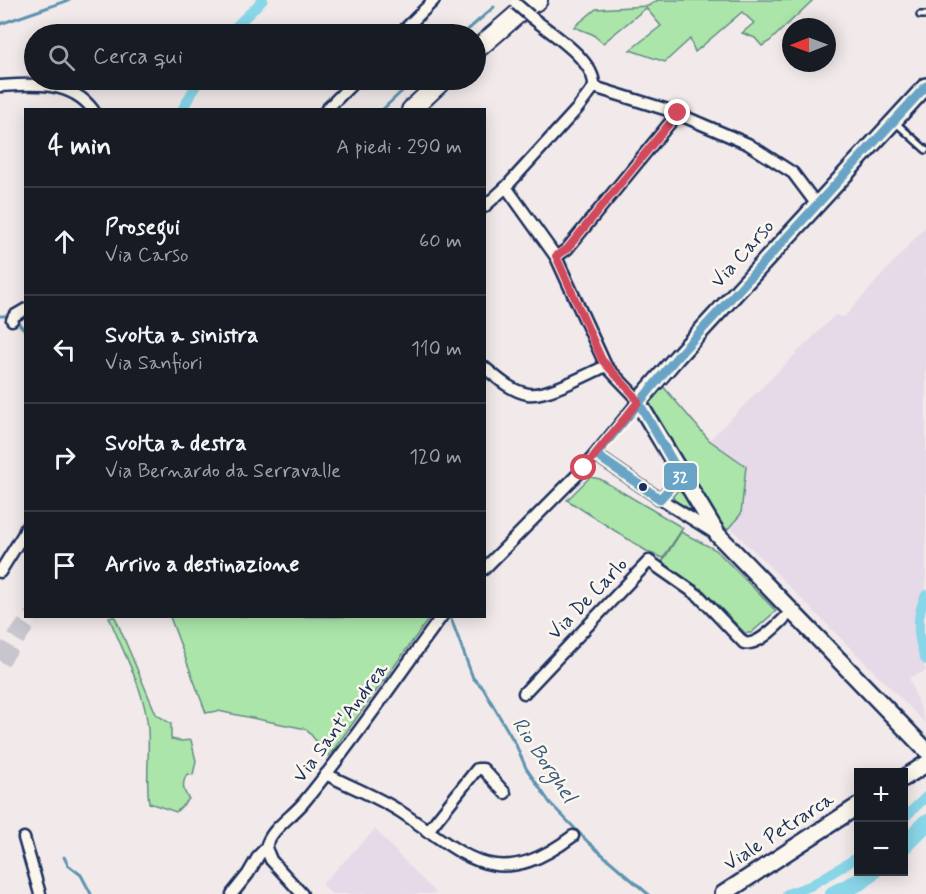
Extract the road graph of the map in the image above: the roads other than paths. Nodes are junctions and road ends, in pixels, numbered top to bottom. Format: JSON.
{"nodes":[{"id":1,"x":434,"y":0,"type":"edge"},
{"id":2,"x":514,"y":2,"type":"edge"},
{"id":3,"x":534,"y":8,"type":"edge"},
{"id":4,"x":410,"y":24,"type":"edge"},
{"id":5,"x":486,"y":41,"type":"edge"},
{"id":6,"x":24,"y":84,"type":"edge"},
{"id":7,"x":0,"y":86,"type":"edge"},
{"id":8,"x":926,"y":86,"type":"edge"},
{"id":9,"x":594,"y":87,"type":"junction"},
{"id":10,"x":66,"y":90,"type":"edge"},
{"id":11,"x":346,"y":90,"type":"edge"},
{"id":12,"x":432,"y":90,"type":"edge"},
{"id":13,"x":91,"y":108,"type":"edge"},
{"id":14,"x":328,"y":108,"type":"edge"},
{"id":15,"x":413,"y":108,"type":"edge"},
{"id":16,"x":678,"y":113,"type":"junction"},
{"id":17,"x":893,"y":121,"type":"junction"},
{"id":18,"x":926,"y":150,"type":"edge"},
{"id":19,"x":506,"y":187,"type":"junction"},
{"id":20,"x":486,"y":205,"type":"edge"},
{"id":21,"x":817,"y":205,"type":"junction"},
{"id":22,"x":556,"y":256,"type":"junction"},
{"id":23,"x":24,"y":310,"type":"edge"},
{"id":24,"x":13,"y":318,"type":"dead end"},
{"id":25,"x":606,"y":366,"type":"junction"},
{"id":26,"x":486,"y":369,"type":"edge"},
{"id":27,"x":638,"y":402,"type":"junction"},
{"id":28,"x":596,"y":455,"type":"junction"},
{"id":29,"x":681,"y":476,"type":"junction"},
{"id":30,"x":660,"y":499,"type":"junction"},
{"id":31,"x":24,"y":535,"type":"edge"},
{"id":32,"x":718,"y":535,"type":"junction"},
{"id":33,"x":486,"y":564,"type":"edge"},
{"id":34,"x":0,"y":572,"type":"edge"},
{"id":35,"x":792,"y":611,"type":"junction"},
{"id":36,"x":441,"y":618,"type":"edge"},
{"id":37,"x":524,"y":693,"type":"dead end"},
{"id":38,"x":926,"y":750,"type":"edge"},
{"id":39,"x":926,"y":764,"type":"edge"},
{"id":40,"x":326,"y":774,"type":"junction"},
{"id":41,"x":908,"y":775,"type":"edge"},
{"id":42,"x":506,"y":793,"type":"dead end"},
{"id":43,"x":854,"y":809,"type":"edge"},
{"id":44,"x":427,"y":832,"type":"junction"},
{"id":45,"x":573,"y":836,"type":"dead end"},
{"id":46,"x":24,"y":838,"type":"dead end"},
{"id":47,"x":267,"y":848,"type":"junction"},
{"id":48,"x":40,"y":894,"type":"edge"},
{"id":49,"x":232,"y":894,"type":"edge"},
{"id":50,"x":302,"y":894,"type":"edge"},
{"id":51,"x":723,"y":894,"type":"edge"}],
"edges":[{"from":1,"to":4,"type":"street"},
{"from":2,"to":3,"type":"street","bridge":true},
{"from":3,"to":5,"type":"main road"},
{"from":3,"to":9,"type":"street"},
{"from":6,"to":7,"type":"street"},
{"from":8,"to":17,"type":"street","name":"Via Carso"},
{"from":9,"to":16,"type":"street"},
{"from":9,"to":19,"type":"street"},
{"from":10,"to":13,"type":"street"},
{"from":11,"to":14,"type":"street"},
{"from":12,"to":15,"type":"main road"},
{"from":16,"to":21,"type":"street"},
{"from":16,"to":22,"type":"street"},
{"from":17,"to":18,"type":"lane"},
{"from":17,"to":21,"type":"street","name":"Via Carso"},
{"from":19,"to":20,"type":"street"},
{"from":19,"to":22,"type":"street"},
{"from":21,"to":27,"type":"street","name":"Via Carso"},
{"from":22,"to":25,"type":"street"},
{"from":23,"to":24,"type":"street"},
{"from":25,"to":26,"type":"street"},
{"from":25,"to":27,"type":"street"},
{"from":27,"to":28,"type":"street","name":"Via Carso"},
{"from":27,"to":29,"type":"street"},
{"from":28,"to":30,"type":"street"},
{"from":28,"to":33,"type":"street"},
{"from":29,"to":30,"type":"street"},
{"from":29,"to":32,"type":"street"},
{"from":30,"to":32,"type":"street"},
{"from":31,"to":34,"type":"street"},
{"from":32,"to":35,"type":"street"},
{"from":35,"to":37,"type":"street","name":"Via De Carlo"},
{"from":35,"to":38,"type":"street"},
{"from":36,"to":40,"type":"street","name":"Via Sant'Andrea"},
{"from":39,"to":41,"type":"street"},
{"from":40,"to":44,"type":"street"},
{"from":40,"to":47,"type":"street","name":"Via Sant'Andrea"},
{"from":42,"to":44,"type":"street"},
{"from":43,"to":51,"type":"street","name":"Viale Petrarca"},
{"from":44,"to":45,"type":"street"},
{"from":46,"to":48,"type":"street"},
{"from":47,"to":49,"type":"street","name":"Via Sant'Andrea"},
{"from":47,"to":50,"type":"street"}]}
